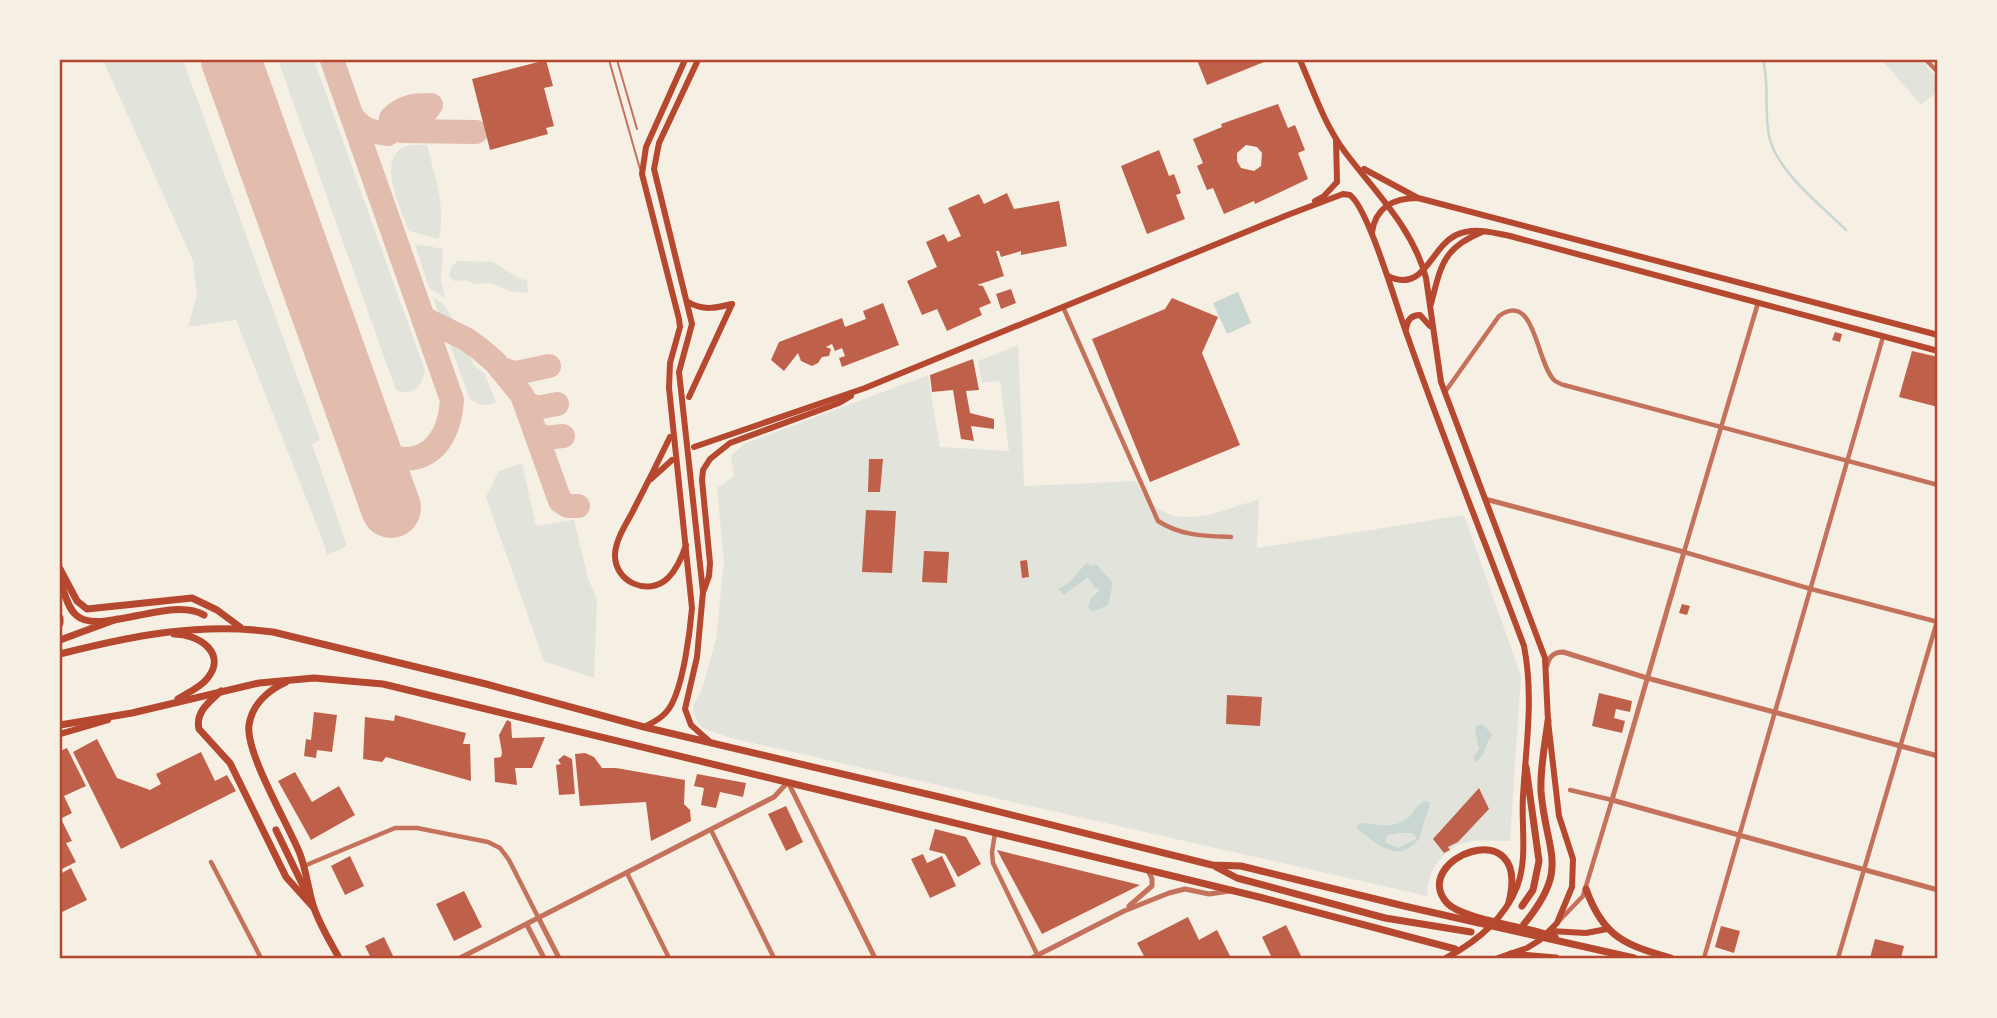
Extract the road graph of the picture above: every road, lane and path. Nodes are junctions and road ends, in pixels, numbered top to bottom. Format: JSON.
{"nodes":[{"id":1,"x":609,"y":60,"type":"edge"},
{"id":2,"x":617,"y":60,"type":"edge"},
{"id":3,"x":685,"y":60,"type":"edge"},
{"id":4,"x":698,"y":60,"type":"edge"},
{"id":5,"x":1300,"y":60,"type":"edge"},
{"id":6,"x":1926,"y":60,"type":"edge"},
{"id":7,"x":1937,"y":72,"type":"edge"},
{"id":8,"x":637,"y":129,"type":"dead end"},
{"id":9,"x":1336,"y":138,"type":"junction"},
{"id":10,"x":1357,"y":166,"type":"junction"},
{"id":11,"x":642,"y":174,"type":"junction"},
{"id":12,"x":1418,"y":198,"type":"junction"},
{"id":13,"x":1388,"y":204,"type":"junction"},
{"id":14,"x":1285,"y":216,"type":"junction"},
{"id":15,"x":1484,"y":231,"type":"junction"},
{"id":16,"x":1371,"y":234,"type":"junction"},
{"id":17,"x":1424,"y":270,"type":"junction"},
{"id":18,"x":1388,"y":276,"type":"junction"},
{"id":19,"x":687,"y":301,"type":"junction"},
{"id":20,"x":1758,"y":303,"type":"junction"},
{"id":21,"x":1063,"y":307,"type":"junction"},
{"id":22,"x":1429,"y":310,"type":"junction"},
{"id":23,"x":1432,"y":331,"type":"junction"},
{"id":24,"x":1406,"y":332,"type":"junction"},
{"id":25,"x":1937,"y":335,"type":"edge"},
{"id":26,"x":1883,"y":337,"type":"junction"},
{"id":27,"x":1937,"y":351,"type":"edge"},
{"id":28,"x":865,"y":388,"type":"junction"},
{"id":29,"x":1445,"y":393,"type":"junction"},
{"id":30,"x":689,"y":397,"type":"dead end"},
{"id":31,"x":1722,"y":429,"type":"junction"},
{"id":32,"x":670,"y":437,"type":"dead end"},
{"id":33,"x":694,"y":447,"type":"dead end"},
{"id":34,"x":672,"y":460,"type":"dead end"},
{"id":35,"x":1847,"y":461,"type":"junction"},
{"id":36,"x":648,"y":483,"type":"junction"},
{"id":37,"x":1937,"y":485,"type":"edge"},
{"id":38,"x":1485,"y":499,"type":"junction"},
{"id":39,"x":1231,"y":537,"type":"dead end"},
{"id":40,"x":687,"y":543,"type":"junction"},
{"id":41,"x":1684,"y":552,"type":"junction"},
{"id":42,"x":60,"y":569,"type":"edge"},
{"id":43,"x":60,"y":580,"type":"edge"},
{"id":44,"x":1811,"y":589,"type":"junction"},
{"id":45,"x":703,"y":592,"type":"junction"},
{"id":46,"x":204,"y":615,"type":"dead end"},
{"id":47,"x":60,"y":618,"type":"edge"},
{"id":48,"x":117,"y":619,"type":"junction"},
{"id":49,"x":1937,"y":620,"type":"edge"},
{"id":50,"x":60,"y":623,"type":"edge"},
{"id":51,"x":240,"y":628,"type":"junction"},
{"id":52,"x":146,"y":634,"type":"junction"},
{"id":53,"x":60,"y":640,"type":"edge"},
{"id":54,"x":60,"y":654,"type":"edge"},
{"id":55,"x":1547,"y":669,"type":"junction"},
{"id":56,"x":293,"y":678,"type":"junction"},
{"id":57,"x":1647,"y":678,"type":"junction"},
{"id":58,"x":222,"y":690,"type":"junction"},
{"id":59,"x":172,"y":703,"type":"junction"},
{"id":60,"x":1775,"y":712,"type":"junction"},
{"id":61,"x":132,"y":713,"type":"junction"},
{"id":62,"x":1548,"y":721,"type":"junction"},
{"id":63,"x":60,"y":725,"type":"edge"},
{"id":64,"x":644,"y":727,"type":"junction"},
{"id":65,"x":60,"y":734,"type":"edge"},
{"id":66,"x":709,"y":741,"type":"junction"},
{"id":67,"x":1900,"y":746,"type":"junction"},
{"id":68,"x":1937,"y":756,"type":"edge"},
{"id":69,"x":1526,"y":766,"type":"junction"},
{"id":70,"x":788,"y":782,"type":"junction"},
{"id":71,"x":1570,"y":790,"type":"dead end"},
{"id":72,"x":1612,"y":800,"type":"junction"},
{"id":73,"x":276,"y":830,"type":"dead end"},
{"id":74,"x":711,"y":830,"type":"junction"},
{"id":75,"x":995,"y":833,"type":"junction"},
{"id":76,"x":1740,"y":835,"type":"junction"},
{"id":77,"x":211,"y":862,"type":"dead end"},
{"id":78,"x":1212,"y":865,"type":"junction"},
{"id":79,"x":304,"y":866,"type":"junction"},
{"id":80,"x":1148,"y":870,"type":"junction"},
{"id":81,"x":1864,"y":870,"type":"junction"},
{"id":82,"x":627,"y":873,"type":"junction"},
{"id":83,"x":1586,"y":889,"type":"junction"},
{"id":84,"x":1230,"y":890,"type":"junction"},
{"id":85,"x":1937,"y":890,"type":"edge"},
{"id":86,"x":1509,"y":902,"type":"junction"},
{"id":87,"x":1522,"y":906,"type":"dead end"},
{"id":88,"x":314,"y":908,"type":"junction"},
{"id":89,"x":1124,"y":911,"type":"junction"},
{"id":90,"x":539,"y":919,"type":"junction"},
{"id":91,"x":1557,"y":923,"type":"junction"},
{"id":92,"x":1524,"y":924,"type":"dead end"},
{"id":93,"x":527,"y":925,"type":"junction"},
{"id":94,"x":1607,"y":929,"type":"junction"},
{"id":95,"x":1550,"y":931,"type":"junction"},
{"id":96,"x":1471,"y":932,"type":"dead end"},
{"id":97,"x":1572,"y":944,"type":"junction"},
{"id":98,"x":1452,"y":948,"type":"dead end"},
{"id":99,"x":1511,"y":954,"type":"junction"},
{"id":100,"x":1035,"y":957,"type":"edge"},
{"id":101,"x":261,"y":958,"type":"edge"},
{"id":102,"x":339,"y":958,"type":"edge"},
{"id":103,"x":460,"y":958,"type":"edge"},
{"id":104,"x":544,"y":958,"type":"edge"},
{"id":105,"x":559,"y":958,"type":"edge"},
{"id":106,"x":669,"y":958,"type":"edge"},
{"id":107,"x":774,"y":958,"type":"edge"},
{"id":108,"x":875,"y":958,"type":"edge"},
{"id":109,"x":1446,"y":958,"type":"edge"},
{"id":110,"x":1498,"y":958,"type":"edge"},
{"id":111,"x":1556,"y":958,"type":"edge"},
{"id":112,"x":1634,"y":958,"type":"edge"},
{"id":113,"x":1671,"y":958,"type":"edge"},
{"id":114,"x":1704,"y":958,"type":"edge"},
{"id":115,"x":1838,"y":958,"type":"edge"}],
"edges":[{"from":1,"to":11,"type":"lane"},
{"from":2,"to":8,"type":"lane"},
{"from":3,"to":11,"type":"main road"},
{"from":4,"to":19,"type":"main road"},
{"from":5,"to":9,"type":"main road"},
{"from":6,"to":7,"type":"street"},
{"from":9,"to":10,"type":"main road"},
{"from":9,"to":14,"type":"main road"},
{"from":10,"to":12,"type":"main road"},
{"from":10,"to":13,"type":"main road"},
{"from":11,"to":40,"type":"main road"},
{"from":12,"to":13,"type":"main road"},
{"from":12,"to":25,"type":"main road"},
{"from":13,"to":16,"type":"main road"},
{"from":13,"to":17,"type":"main road"},
{"from":14,"to":16,"type":"main road"},
{"from":14,"to":21,"type":"main road"},
{"from":15,"to":17,"type":"main road"},
{"from":15,"to":20,"type":"main road"},
{"from":15,"to":22,"type":"main road"},
{"from":16,"to":18,"type":"main road"},
{"from":17,"to":18,"type":"main road"},
{"from":17,"to":22,"type":"main road"},
{"from":18,"to":24,"type":"main road"},
{"from":19,"to":30,"type":"main road"},
{"from":19,"to":45,"type":"main road"},
{"from":20,"to":26,"type":"main road"},
{"from":20,"to":31,"type":"street"},
{"from":21,"to":28,"type":"main road"},
{"from":21,"to":39,"type":"street"},
{"from":22,"to":23,"type":"main road"},
{"from":23,"to":24,"type":"main road"},
{"from":23,"to":29,"type":"main road"},
{"from":24,"to":69,"type":"main road"},
{"from":26,"to":27,"type":"main road"},
{"from":26,"to":35,"type":"street"},
{"from":28,"to":33,"type":"main road"},
{"from":28,"to":45,"type":"main road"},
{"from":29,"to":31,"type":"street"},
{"from":29,"to":38,"type":"main road"},
{"from":31,"to":35,"type":"street"},
{"from":31,"to":41,"type":"street"},
{"from":32,"to":36,"type":"main road"},
{"from":34,"to":36,"type":"main road"},
{"from":35,"to":37,"type":"street"},
{"from":35,"to":44,"type":"street"},
{"from":36,"to":40,"type":"main road"},
{"from":38,"to":41,"type":"street"},
{"from":38,"to":55,"type":"main road"},
{"from":40,"to":64,"type":"main road"},
{"from":41,"to":44,"type":"street"},
{"from":41,"to":57,"type":"street"},
{"from":42,"to":51,"type":"main road"},
{"from":43,"to":48,"type":"main road"},
{"from":44,"to":49,"type":"street"},
{"from":44,"to":60,"type":"street"},
{"from":45,"to":66,"type":"main road"},
{"from":46,"to":48,"type":"main road"},
{"from":47,"to":50,"type":"main road"},
{"from":48,"to":53,"type":"main road"},
{"from":49,"to":67,"type":"street"},
{"from":51,"to":52,"type":"main road"},
{"from":51,"to":64,"type":"main road"},
{"from":52,"to":54,"type":"main road"},
{"from":52,"to":59,"type":"main road"},
{"from":55,"to":57,"type":"street"},
{"from":55,"to":62,"type":"main road"},
{"from":56,"to":58,"type":"main road"},
{"from":56,"to":70,"type":"main road"},
{"from":56,"to":79,"type":"main road"},
{"from":57,"to":60,"type":"street"},
{"from":57,"to":72,"type":"street"},
{"from":58,"to":59,"type":"main road"},
{"from":58,"to":88,"type":"main road"},
{"from":59,"to":61,"type":"main road"},
{"from":60,"to":67,"type":"street"},
{"from":60,"to":76,"type":"street"},
{"from":61,"to":63,"type":"main road"},
{"from":61,"to":65,"type":"main road"},
{"from":62,"to":91,"type":"main road"},
{"from":62,"to":92,"type":"main road"},
{"from":64,"to":66,"type":"main road"},
{"from":66,"to":78,"type":"main road"},
{"from":67,"to":68,"type":"street"},
{"from":67,"to":81,"type":"street"},
{"from":69,"to":86,"type":"main road"},
{"from":69,"to":87,"type":"main road"},
{"from":70,"to":74,"type":"street"},
{"from":70,"to":75,"type":"main road"},
{"from":70,"to":108,"type":"street"},
{"from":71,"to":72,"type":"street"},
{"from":72,"to":76,"type":"street"},
{"from":72,"to":83,"type":"street"},
{"from":73,"to":88,"type":"main road"},
{"from":74,"to":82,"type":"street"},
{"from":74,"to":107,"type":"street"},
{"from":75,"to":80,"type":"main road"},
{"from":75,"to":100,"type":"street"},
{"from":76,"to":81,"type":"street"},
{"from":76,"to":114,"type":"street"},
{"from":77,"to":101,"type":"street"},
{"from":78,"to":96,"type":"main road"},
{"from":78,"to":97,"type":"main road"},
{"from":79,"to":88,"type":"main road"},
{"from":79,"to":90,"type":"street"},
{"from":80,"to":84,"type":"main road"},
{"from":80,"to":89,"type":"street"},
{"from":81,"to":85,"type":"street"},
{"from":81,"to":115,"type":"street"},
{"from":82,"to":90,"type":"street"},
{"from":82,"to":106,"type":"street"},
{"from":83,"to":91,"type":"street"},
{"from":83,"to":94,"type":"main road"},
{"from":84,"to":89,"type":"street"},
{"from":84,"to":98,"type":"main road"},
{"from":86,"to":97,"type":"main road"},
{"from":86,"to":109,"type":"main road"},
{"from":88,"to":102,"type":"main road"},
{"from":89,"to":100,"type":"street"},
{"from":90,"to":93,"type":"street"},
{"from":90,"to":105,"type":"street"},
{"from":91,"to":95,"type":"main road"},
{"from":93,"to":103,"type":"street"},
{"from":93,"to":104,"type":"street"},
{"from":94,"to":95,"type":"main road"},
{"from":94,"to":113,"type":"main road"},
{"from":95,"to":99,"type":"main road"},
{"from":97,"to":112,"type":"main road"},
{"from":99,"to":110,"type":"main road"},
{"from":99,"to":111,"type":"main road"}]}
